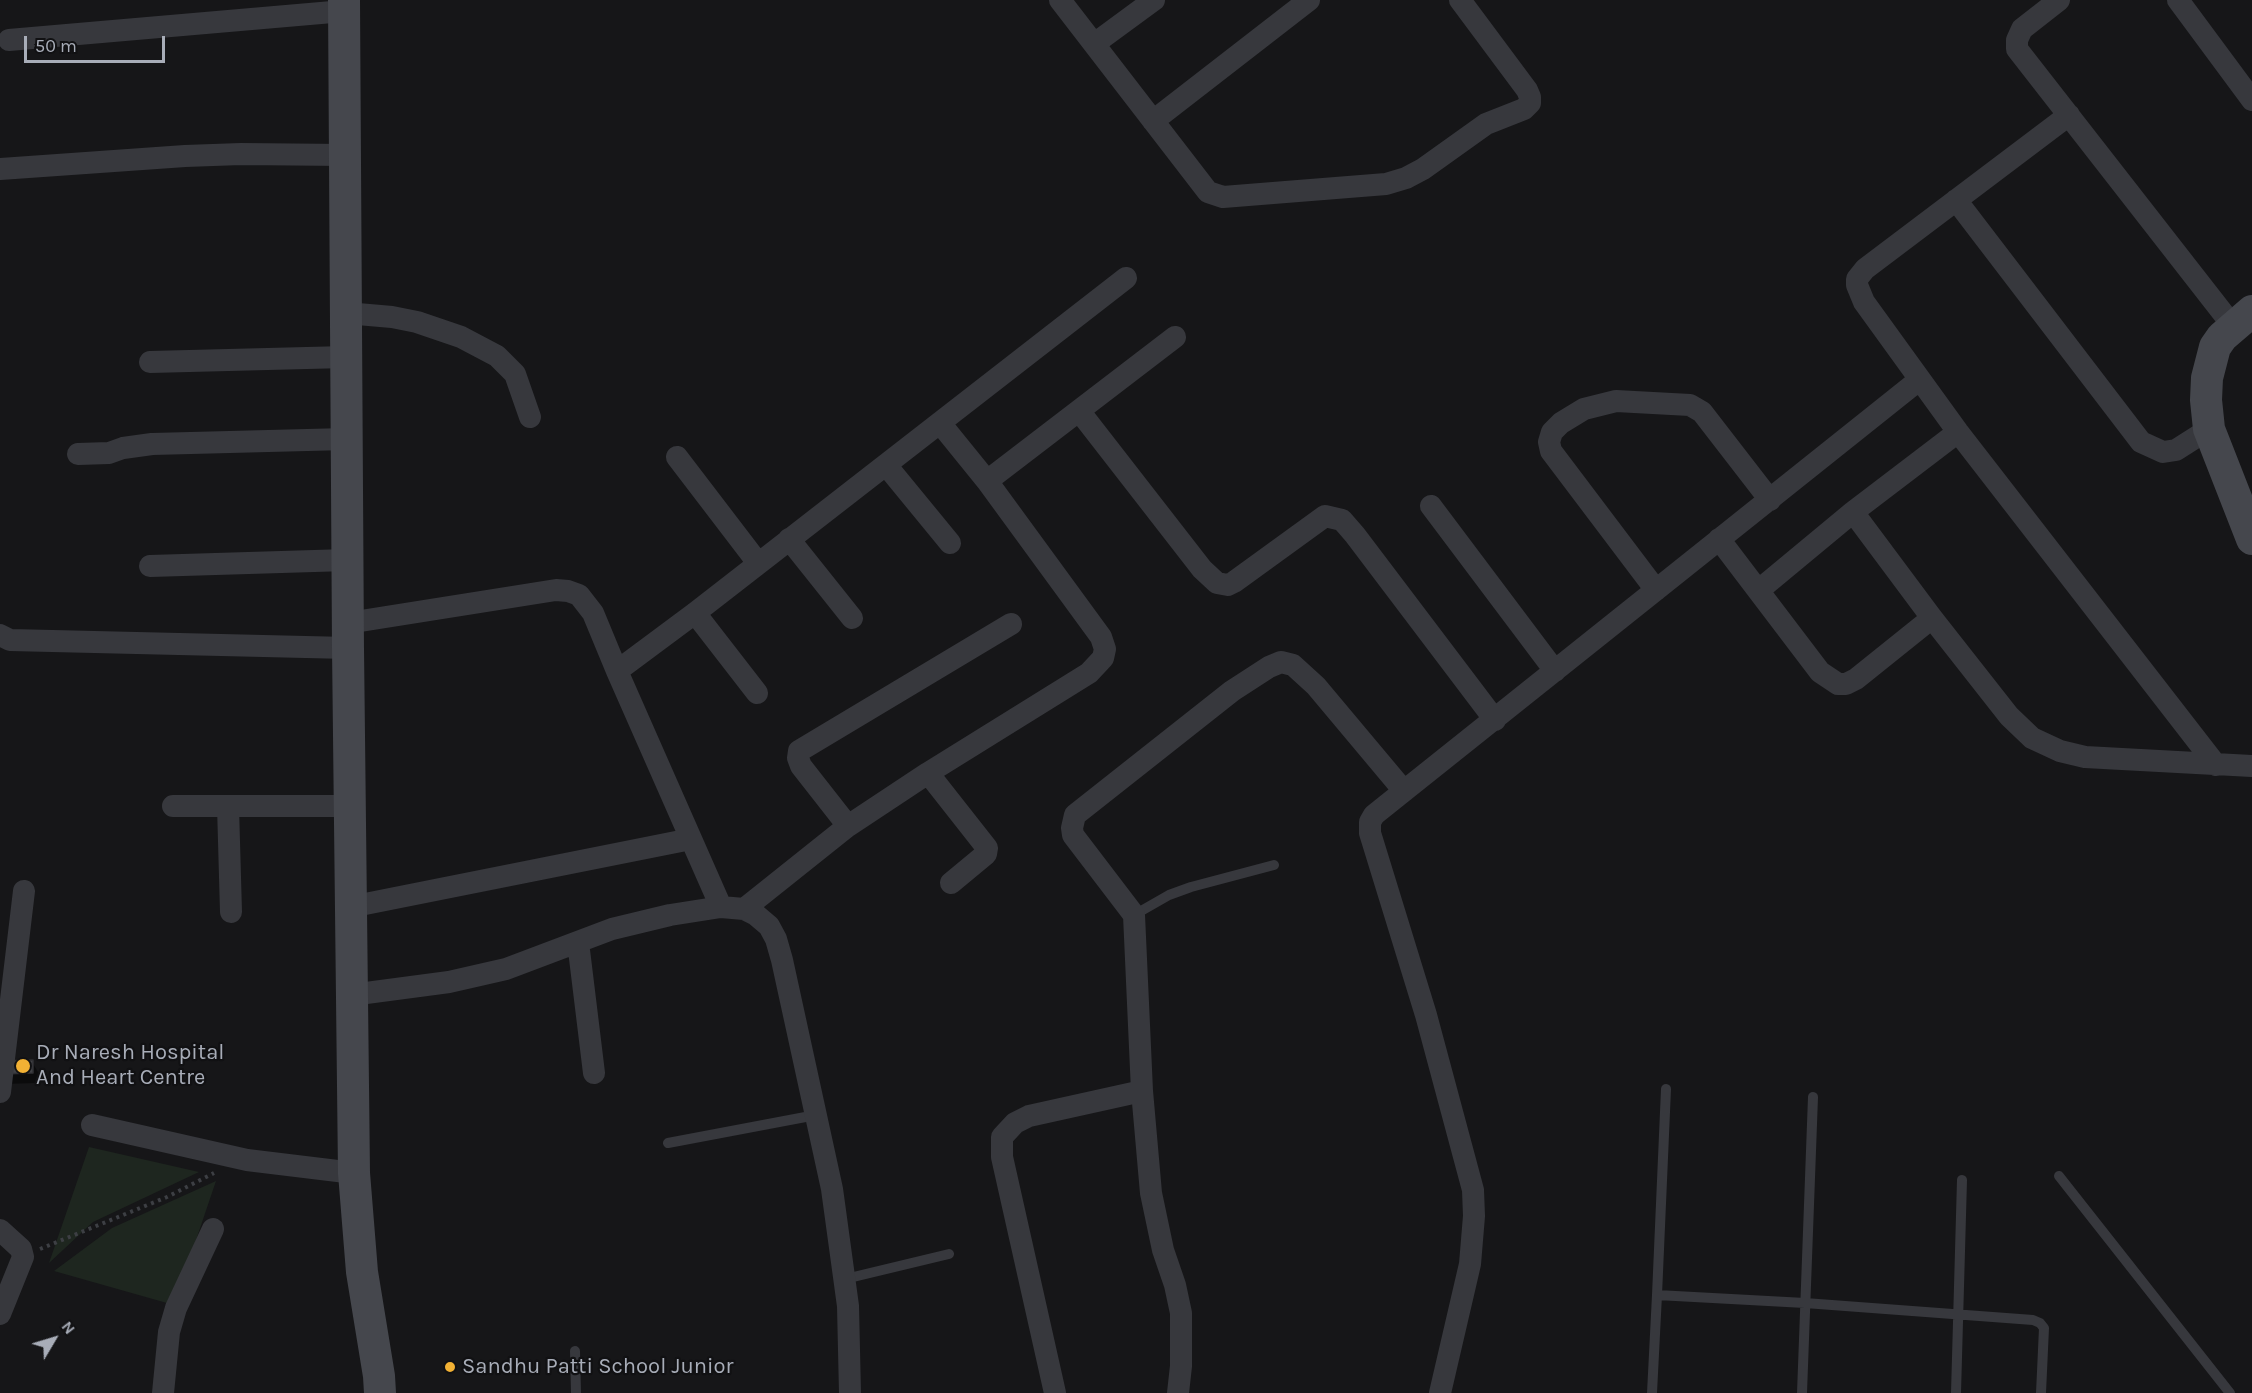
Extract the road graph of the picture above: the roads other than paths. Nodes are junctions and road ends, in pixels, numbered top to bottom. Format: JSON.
{"nodes":[{"id":1,"x":1060,"y":0,"type":"edge"},
{"id":2,"x":1154,"y":0,"type":"edge"},
{"id":3,"x":1310,"y":0,"type":"edge"},
{"id":4,"x":1460,"y":0,"type":"edge"},
{"id":5,"x":2059,"y":0,"type":"edge"},
{"id":6,"x":2178,"y":0,"type":"edge"},
{"id":7,"x":344,"y":5,"type":"edge"},
{"id":8,"x":9,"y":40,"type":"dead end"},
{"id":9,"x":1094,"y":44,"type":"junction"},
{"id":10,"x":2252,"y":100,"type":"edge"},
{"id":11,"x":2069,"y":115,"type":"junction"},
{"id":12,"x":1153,"y":121,"type":"junction"},
{"id":13,"x":345,"y":155,"type":"junction"},
{"id":14,"x":0,"y":169,"type":"edge"},
{"id":15,"x":1956,"y":200,"type":"junction"},
{"id":16,"x":1126,"y":278,"type":"dead end"},
{"id":17,"x":346,"y":313,"type":"junction"},
{"id":18,"x":2243,"y":319,"type":"edge"},
{"id":19,"x":1175,"y":337,"type":"dead end"},
{"id":20,"x":346,"y":357,"type":"junction"},
{"id":21,"x":150,"y":362,"type":"dead end"},
{"id":22,"x":1919,"y":380,"type":"junction"},
{"id":23,"x":1080,"y":412,"type":"junction"},
{"id":24,"x":530,"y":417,"type":"dead end"},
{"id":25,"x":940,"y":423,"type":"junction"},
{"id":26,"x":2209,"y":429,"type":"junction"},
{"id":27,"x":1958,"y":432,"type":"junction"},
{"id":28,"x":346,"y":439,"type":"junction"},
{"id":29,"x":78,"y":454,"type":"dead end"},
{"id":30,"x":676,"y":457,"type":"dead end"},
{"id":31,"x":886,"y":465,"type":"junction"},
{"id":32,"x":987,"y":481,"type":"junction"},
{"id":33,"x":1770,"y":500,"type":"junction"},
{"id":34,"x":1431,"y":506,"type":"dead end"},
{"id":35,"x":1853,"y":512,"type":"junction"},
{"id":36,"x":2250,"y":524,"type":"edge"},
{"id":37,"x":789,"y":539,"type":"junction"},
{"id":38,"x":1719,"y":539,"type":"junction"},
{"id":39,"x":950,"y":543,"type":"dead end"},
{"id":40,"x":347,"y":560,"type":"junction"},
{"id":41,"x":758,"y":563,"type":"junction"},
{"id":42,"x":150,"y":566,"type":"dead end"},
{"id":43,"x":1656,"y":590,"type":"junction"},
{"id":44,"x":1759,"y":590,"type":"junction"},
{"id":45,"x":695,"y":613,"type":"junction"},
{"id":46,"x":852,"y":618,"type":"dead end"},
{"id":47,"x":1932,"y":618,"type":"junction"},
{"id":48,"x":1011,"y":624,"type":"dead end"},
{"id":49,"x":0,"y":635,"type":"edge"},
{"id":50,"x":348,"y":636,"type":"junction"},
{"id":51,"x":617,"y":671,"type":"junction"},
{"id":52,"x":1555,"y":671,"type":"junction"},
{"id":53,"x":757,"y":693,"type":"dead end"},
{"id":54,"x":1495,"y":720,"type":"junction"},
{"id":55,"x":2216,"y":765,"type":"junction"},
{"id":56,"x":2252,"y":766,"type":"edge"},
{"id":57,"x":928,"y":773,"type":"junction"},
{"id":58,"x":1404,"y":791,"type":"junction"},
{"id":59,"x":173,"y":806,"type":"dead end"},
{"id":60,"x":228,"y":806,"type":"junction"},
{"id":61,"x":349,"y":806,"type":"junction"},
{"id":62,"x":848,"y":826,"type":"junction"},
{"id":63,"x":691,"y":839,"type":"junction"},
{"id":64,"x":1274,"y":865,"type":"dead end"},
{"id":65,"x":951,"y":883,"type":"dead end"},
{"id":66,"x":24,"y":891,"type":"dead end"},
{"id":67,"x":350,"y":907,"type":"junction"},
{"id":68,"x":721,"y":907,"type":"junction"},
{"id":69,"x":744,"y":909,"type":"junction"},
{"id":70,"x":231,"y":912,"type":"dead end"},
{"id":71,"x":1134,"y":915,"type":"junction"},
{"id":72,"x":578,"y":942,"type":"junction"},
{"id":73,"x":351,"y":995,"type":"junction"},
{"id":74,"x":594,"y":1073,"type":"dead end"},
{"id":75,"x":1666,"y":1089,"type":"dead end"},
{"id":76,"x":1142,"y":1091,"type":"junction"},
{"id":77,"x":0,"y":1092,"type":"edge"},
{"id":78,"x":1813,"y":1097,"type":"dead end"},
{"id":79,"x":816,"y":1115,"type":"junction"},
{"id":80,"x":92,"y":1125,"type":"dead end"},
{"id":81,"x":668,"y":1143,"type":"dead end"},
{"id":82,"x":354,"y":1173,"type":"junction"},
{"id":83,"x":2059,"y":1176,"type":"dead end"},
{"id":84,"x":1962,"y":1180,"type":"dead end"},
{"id":85,"x":213,"y":1229,"type":"dead end"},
{"id":86,"x":0,"y":1230,"type":"edge"},
{"id":87,"x":949,"y":1254,"type":"dead end"},
{"id":88,"x":845,"y":1279,"type":"junction"},
{"id":89,"x":1657,"y":1295,"type":"junction"},
{"id":90,"x":1805,"y":1303,"type":"junction"},
{"id":91,"x":0,"y":1314,"type":"edge"},
{"id":92,"x":1957,"y":1314,"type":"junction"},
{"id":93,"x":575,"y":1351,"type":"dead end"},
{"id":94,"x":163,"y":1393,"type":"edge"},
{"id":95,"x":380,"y":1393,"type":"edge"},
{"id":96,"x":576,"y":1393,"type":"edge"},
{"id":97,"x":849,"y":1393,"type":"edge"},
{"id":98,"x":1055,"y":1393,"type":"edge"},
{"id":99,"x":1178,"y":1393,"type":"edge"},
{"id":100,"x":1440,"y":1393,"type":"edge"},
{"id":101,"x":1652,"y":1393,"type":"edge"},
{"id":102,"x":1802,"y":1393,"type":"edge"},
{"id":103,"x":1956,"y":1393,"type":"edge"},
{"id":104,"x":2042,"y":1393,"type":"edge"},
{"id":105,"x":2230,"y":1393,"type":"edge"}],
"edges":[{"from":1,"to":9,"type":"street"},
{"from":2,"to":9,"type":"street"},
{"from":3,"to":12,"type":"street"},
{"from":4,"to":12,"type":"street"},
{"from":5,"to":11,"type":"street"},
{"from":6,"to":10,"type":"street"},
{"from":7,"to":8,"type":"street"},
{"from":7,"to":13,"type":"street"},
{"from":9,"to":12,"type":"street"},
{"from":11,"to":15,"type":"street"},
{"from":11,"to":18,"type":"street"},
{"from":13,"to":14,"type":"street"},
{"from":13,"to":17,"type":"street"},
{"from":15,"to":22,"type":"street"},
{"from":15,"to":26,"type":"street"},
{"from":16,"to":25,"type":"street"},
{"from":17,"to":20,"type":"street"},
{"from":17,"to":24,"type":"street"},
{"from":18,"to":26,"type":"street"},
{"from":19,"to":23,"type":"street"},
{"from":20,"to":21,"type":"street"},
{"from":20,"to":28,"type":"street"},
{"from":22,"to":27,"type":"street"},
{"from":22,"to":33,"type":"street"},
{"from":23,"to":32,"type":"street"},
{"from":23,"to":54,"type":"street"},
{"from":25,"to":31,"type":"street"},
{"from":25,"to":32,"type":"street"},
{"from":26,"to":36,"type":"street"},
{"from":27,"to":35,"type":"street"},
{"from":27,"to":55,"type":"street"},
{"from":28,"to":29,"type":"street"},
{"from":28,"to":40,"type":"street"},
{"from":30,"to":41,"type":"street"},
{"from":31,"to":37,"type":"street"},
{"from":31,"to":39,"type":"street"},
{"from":32,"to":57,"type":"street"},
{"from":33,"to":38,"type":"street"},
{"from":33,"to":43,"type":"street"},
{"from":34,"to":52,"type":"street"},
{"from":35,"to":44,"type":"street"},
{"from":35,"to":47,"type":"street"},
{"from":37,"to":41,"type":"street"},
{"from":37,"to":46,"type":"street"},
{"from":38,"to":43,"type":"street"},
{"from":38,"to":44,"type":"street"},
{"from":40,"to":42,"type":"street"},
{"from":40,"to":50,"type":"street"},
{"from":41,"to":45,"type":"street"},
{"from":43,"to":52,"type":"street"},
{"from":44,"to":47,"type":"street"},
{"from":45,"to":51,"type":"street"},
{"from":45,"to":53,"type":"street"},
{"from":47,"to":55,"type":"street"},
{"from":48,"to":62,"type":"street"},
{"from":49,"to":50,"type":"street"},
{"from":50,"to":51,"type":"street"},
{"from":50,"to":61,"type":"street"},
{"from":51,"to":63,"type":"street"},
{"from":52,"to":54,"type":"street"},
{"from":54,"to":58,"type":"street"},
{"from":55,"to":56,"type":"street"},
{"from":57,"to":62,"type":"street"},
{"from":57,"to":65,"type":"street"},
{"from":58,"to":71,"type":"street"},
{"from":58,"to":100,"type":"street"},
{"from":59,"to":60,"type":"street"},
{"from":60,"to":61,"type":"street"},
{"from":60,"to":70,"type":"street"},
{"from":61,"to":67,"type":"street"},
{"from":62,"to":69,"type":"street"},
{"from":63,"to":67,"type":"street"},
{"from":63,"to":68,"type":"street"},
{"from":64,"to":71,"type":"lane"},
{"from":66,"to":77,"type":"street"},
{"from":67,"to":73,"type":"street"},
{"from":68,"to":69,"type":"street"},
{"from":68,"to":72,"type":"street"},
{"from":69,"to":79,"type":"street"},
{"from":71,"to":76,"type":"street"},
{"from":72,"to":73,"type":"street"},
{"from":72,"to":74,"type":"street"},
{"from":73,"to":82,"type":"street"},
{"from":75,"to":89,"type":"lane"},
{"from":76,"to":98,"type":"street"},
{"from":76,"to":99,"type":"street"},
{"from":78,"to":90,"type":"lane"},
{"from":79,"to":81,"type":"lane"},
{"from":79,"to":88,"type":"street"},
{"from":80,"to":82,"type":"street"},
{"from":82,"to":95,"type":"street"},
{"from":83,"to":105,"type":"lane"},
{"from":84,"to":92,"type":"lane"},
{"from":85,"to":94,"type":"street"},
{"from":86,"to":91,"type":"street"},
{"from":87,"to":88,"type":"lane"},
{"from":88,"to":97,"type":"street"},
{"from":89,"to":90,"type":"lane"},
{"from":89,"to":101,"type":"lane"},
{"from":90,"to":92,"type":"lane"},
{"from":90,"to":102,"type":"lane"},
{"from":92,"to":103,"type":"lane"},
{"from":92,"to":104,"type":"lane"},
{"from":93,"to":96,"type":"lane"}]}
